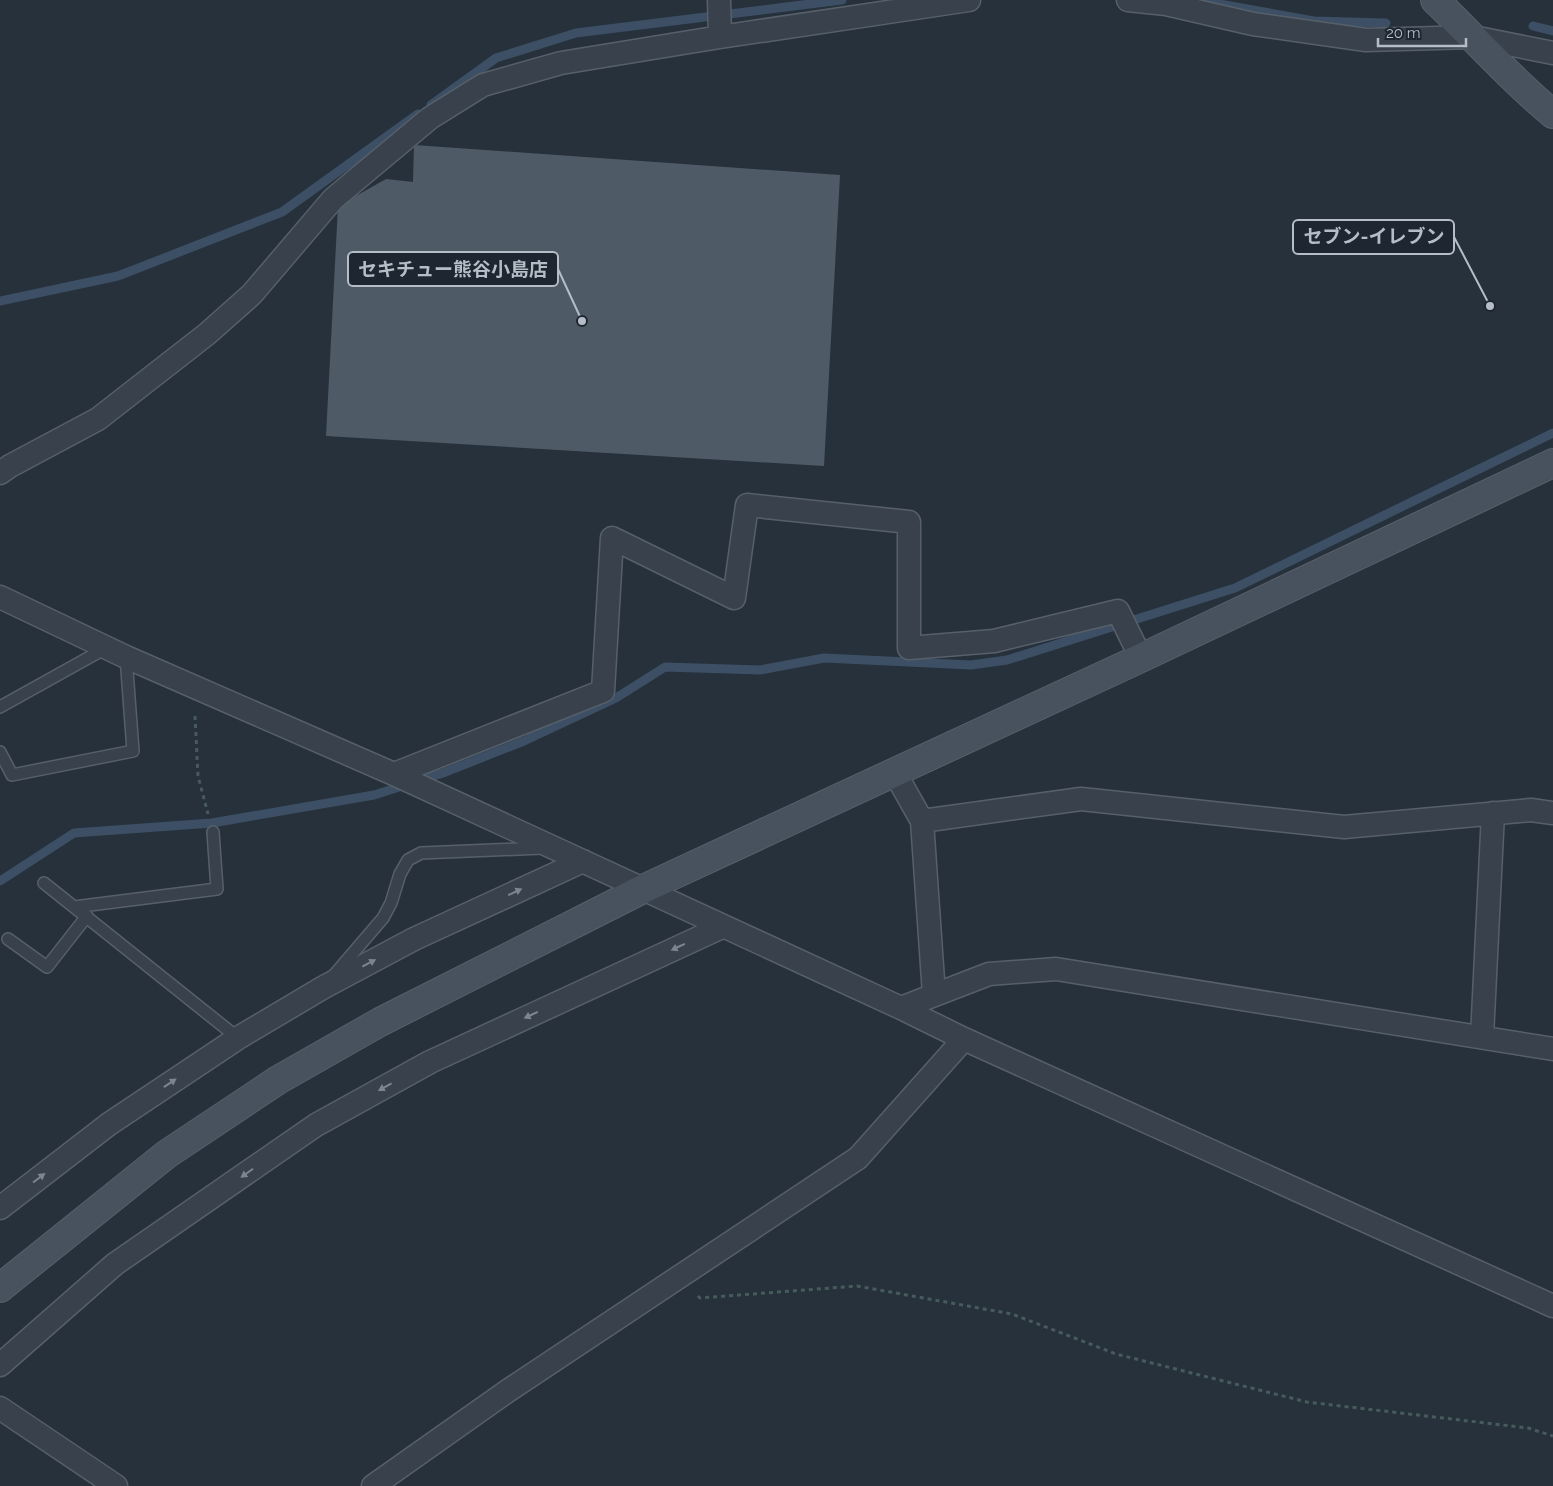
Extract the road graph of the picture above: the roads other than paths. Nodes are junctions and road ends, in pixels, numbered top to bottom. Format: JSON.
{"nodes":[{"id":1,"x":719,"y":0,"type":"edge"},
{"id":2,"x":969,"y":0,"type":"edge"},
{"id":3,"x":1128,"y":0,"type":"edge"},
{"id":4,"x":1435,"y":0,"type":"edge"},
{"id":5,"x":720,"y":36,"type":"junction"},
{"id":6,"x":1473,"y":37,"type":"junction"},
{"id":7,"x":1553,"y":53,"type":"edge"},
{"id":8,"x":1553,"y":114,"type":"edge"},
{"id":9,"x":1553,"y":463,"type":"edge"},
{"id":10,"x":0,"y":474,"type":"edge"},
{"id":11,"x":0,"y":597,"type":"edge"},
{"id":12,"x":106,"y":648,"type":"junction"},
{"id":13,"x":1137,"y":650,"type":"junction"},
{"id":14,"x":126,"y":657,"type":"junction"},
{"id":15,"x":0,"y":708,"type":"edge"},
{"id":16,"x":0,"y":752,"type":"edge"},
{"id":17,"x":895,"y":773,"type":"junction"},
{"id":18,"x":395,"y":775,"type":"junction"},
{"id":19,"x":1493,"y":813,"type":"junction"},
{"id":20,"x":1553,"y":813,"type":"edge"},
{"id":21,"x":922,"y":821,"type":"junction"},
{"id":22,"x":213,"y":832,"type":"road end"},
{"id":23,"x":554,"y":847,"type":"junction"},
{"id":24,"x":583,"y":861,"type":"junction"},
{"id":25,"x":44,"y":883,"type":"dead end"},
{"id":26,"x":643,"y":889,"type":"junction"},
{"id":27,"x":74,"y":907,"type":"junction"},
{"id":28,"x":87,"y":916,"type":"junction"},
{"id":29,"x":722,"y":927,"type":"junction"},
{"id":30,"x":8,"y":938,"type":"dead end"},
{"id":31,"x":324,"y":987,"type":"junction"},
{"id":32,"x":934,"y":996,"type":"junction"},
{"id":33,"x":901,"y":1008,"type":"junction"},
{"id":34,"x":1482,"y":1037,"type":"junction"},
{"id":35,"x":238,"y":1038,"type":"junction"},
{"id":36,"x":964,"y":1039,"type":"junction"},
{"id":37,"x":1553,"y":1049,"type":"edge"},
{"id":38,"x":0,"y":1208,"type":"edge"},
{"id":39,"x":0,"y":1288,"type":"edge"},
{"id":40,"x":1553,"y":1306,"type":"edge"},
{"id":41,"x":0,"y":1365,"type":"edge"},
{"id":42,"x":0,"y":1408,"type":"edge"},
{"id":43,"x":116,"y":1486,"type":"edge"},
{"id":44,"x":372,"y":1486,"type":"edge"}],
"edges":[{"from":1,"to":5,"type":"street"},
{"from":2,"to":5,"type":"street"},
{"from":3,"to":6,"type":"street"},
{"from":4,"to":6,"type":"street"},
{"from":5,"to":10,"type":"street"},
{"from":6,"to":7,"type":"street"},
{"from":6,"to":8,"type":"street"},
{"from":9,"to":13,"type":"street"},
{"from":11,"to":12,"type":"street"},
{"from":12,"to":14,"type":"street"},
{"from":12,"to":15,"type":"lane"},
{"from":13,"to":17,"type":"street"},
{"from":13,"to":18,"type":"street"},
{"from":14,"to":16,"type":"lane"},
{"from":14,"to":18,"type":"street"},
{"from":17,"to":21,"type":"street"},
{"from":17,"to":26,"type":"street"},
{"from":18,"to":23,"type":"street"},
{"from":19,"to":20,"type":"street"},
{"from":19,"to":21,"type":"street"},
{"from":19,"to":34,"type":"street"},
{"from":21,"to":32,"type":"street"},
{"from":22,"to":27,"type":"lane"},
{"from":23,"to":24,"type":"street"},
{"from":23,"to":31,"type":"lane"},
{"from":24,"to":26,"type":"street"},
{"from":31,"to":24,"type":"street","one_way":true},
{"from":25,"to":27,"type":"lane"},
{"from":26,"to":29,"type":"street"},
{"from":26,"to":39,"type":"street"},
{"from":27,"to":28,"type":"lane"},
{"from":28,"to":30,"type":"lane"},
{"from":28,"to":35,"type":"lane"},
{"from":29,"to":33,"type":"street"},
{"from":29,"to":41,"type":"street","one_way":true},
{"from":31,"to":35,"type":"street"},
{"from":32,"to":33,"type":"street"},
{"from":32,"to":34,"type":"street"},
{"from":33,"to":36,"type":"street"},
{"from":34,"to":37,"type":"street"},
{"from":38,"to":35,"type":"street","one_way":true},
{"from":36,"to":40,"type":"street"},
{"from":36,"to":44,"type":"street"},
{"from":42,"to":43,"type":"street"}]}
